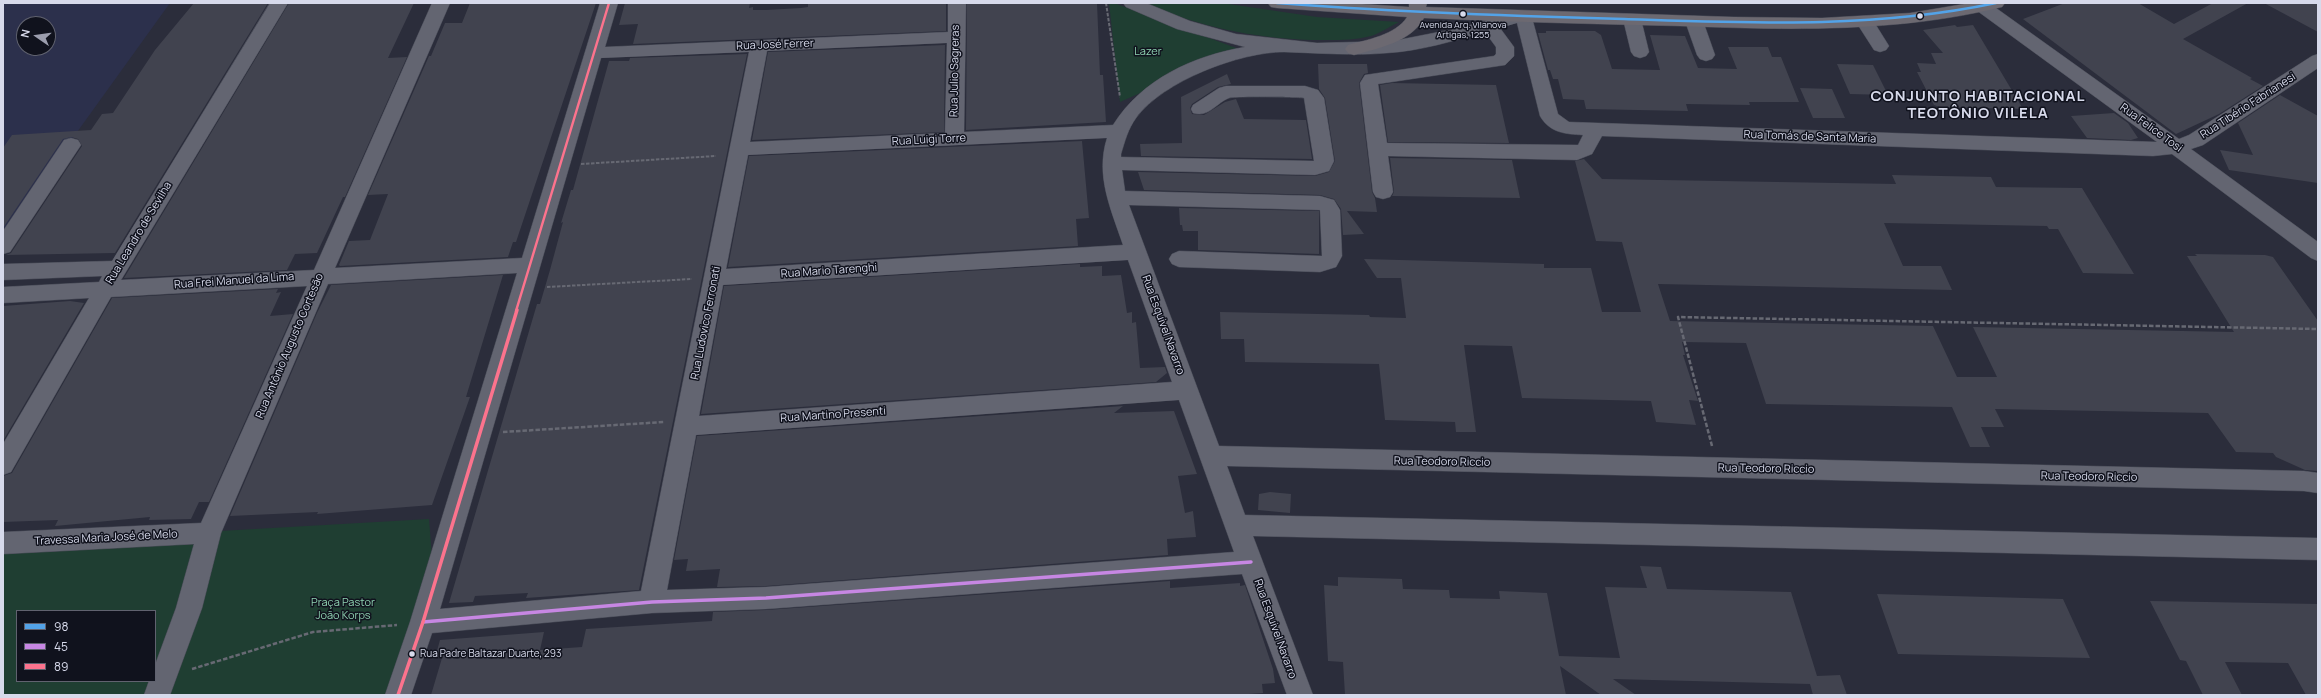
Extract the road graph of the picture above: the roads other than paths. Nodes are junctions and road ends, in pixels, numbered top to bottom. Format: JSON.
{"nodes":[{"id":1,"x":280,"y":3,"type":"edge"},
{"id":2,"x":441,"y":3,"type":"edge"},
{"id":3,"x":609,"y":3,"type":"edge"},
{"id":4,"x":957,"y":3,"type":"edge"},
{"id":5,"x":1132,"y":3,"type":"edge"},
{"id":6,"x":1277,"y":3,"type":"edge"},
{"id":7,"x":1989,"y":5,"type":"edge"},
{"id":8,"x":1419,"y":8,"type":"edge"},
{"id":9,"x":1522,"y":17,"type":"junction"},
{"id":10,"x":1632,"y":19,"type":"junction"},
{"id":11,"x":1694,"y":21,"type":"junction"},
{"id":12,"x":1865,"y":22,"type":"junction"},
{"id":13,"x":1489,"y":26,"type":"junction"},
{"id":14,"x":956,"y":37,"type":"junction"},
{"id":15,"x":759,"y":45,"type":"junction"},
{"id":16,"x":1880,"y":46,"type":"dead end"},
{"id":17,"x":1281,"y":47,"type":"junction"},
{"id":18,"x":1354,"y":49,"type":"junction"},
{"id":19,"x":1640,"y":52,"type":"dead end"},
{"id":20,"x":594,"y":53,"type":"junction"},
{"id":21,"x":1706,"y":55,"type":"dead end"},
{"id":22,"x":2318,"y":60,"type":"edge"},
{"id":23,"x":1200,"y":109,"type":"dead end"},
{"id":24,"x":1120,"y":125,"type":"junction"},
{"id":25,"x":1594,"y":129,"type":"junction"},
{"id":26,"x":954,"y":138,"type":"junction"},
{"id":27,"x":1376,"y":138,"type":"junction"},
{"id":28,"x":71,"y":145,"type":"dead end"},
{"id":29,"x":2176,"y":147,"type":"junction"},
{"id":30,"x":739,"y":152,"type":"junction"},
{"id":31,"x":1111,"y":163,"type":"junction"},
{"id":32,"x":1383,"y":192,"type":"dead end"},
{"id":33,"x":1118,"y":198,"type":"junction"},
{"id":34,"x":3,"y":247,"type":"edge"},
{"id":35,"x":1135,"y":252,"type":"junction"},
{"id":36,"x":2318,"y":253,"type":"edge"},
{"id":37,"x":1179,"y":259,"type":"dead end"},
{"id":38,"x":530,"y":265,"type":"junction"},
{"id":39,"x":118,"y":268,"type":"junction"},
{"id":40,"x":3,"y":272,"type":"edge"},
{"id":41,"x":320,"y":276,"type":"junction"},
{"id":42,"x":715,"y":278,"type":"junction"},
{"id":43,"x":105,"y":289,"type":"junction"},
{"id":44,"x":3,"y":295,"type":"edge"},
{"id":45,"x":1187,"y":390,"type":"junction"},
{"id":46,"x":686,"y":426,"type":"junction"},
{"id":47,"x":1213,"y":456,"type":"junction"},
{"id":48,"x":3,"y":465,"type":"edge"},
{"id":49,"x":2318,"y":484,"type":"edge"},
{"id":50,"x":1237,"y":525,"type":"junction"},
{"id":51,"x":209,"y":533,"type":"junction"},
{"id":52,"x":3,"y":543,"type":"edge"},
{"id":53,"x":2318,"y":549,"type":"edge"},
{"id":54,"x":1251,"y":562,"type":"junction"},
{"id":55,"x":652,"y":602,"type":"junction"},
{"id":56,"x":423,"y":622,"type":"junction"},
{"id":57,"x":160,"y":687,"type":"edge"},
{"id":58,"x":398,"y":695,"type":"edge"},
{"id":59,"x":1300,"y":695,"type":"edge"}],
"edges":[{"from":1,"to":39,"type":"street","name":"Rua Leandro de Sevilha"},
{"from":2,"to":41,"type":"street","name":"Rua Antônio Augusto Cortesão"},
{"from":3,"to":20,"type":"street"},
{"from":4,"to":14,"type":"street","name":"Rua Julio Sagreras"},
{"from":5,"to":17,"type":"street"},
{"from":6,"to":8,"type":"main road"},
{"from":7,"to":12,"type":"main road"},
{"from":7,"to":29,"type":"street","name":"Rua Felice Tosi"},
{"from":8,"to":9,"type":"main road"},
{"from":8,"to":18,"type":"main road"},
{"from":9,"to":10,"type":"main road"},
{"from":9,"to":13,"type":"street"},
{"from":9,"to":25,"type":"street","name":"Rua Tomás de Santa Maria"},
{"from":10,"to":11,"type":"main road"},
{"from":10,"to":19,"type":"street"},
{"from":11,"to":12,"type":"main road"},
{"from":11,"to":21,"type":"street"},
{"from":12,"to":16,"type":"street"},
{"from":13,"to":18,"type":"street"},
{"from":13,"to":27,"type":"street"},
{"from":14,"to":15,"type":"street","name":"Rua José Ferrer"},
{"from":14,"to":26,"type":"street","name":"Rua Julio Sagreras"},
{"from":15,"to":20,"type":"street","name":"Rua José Ferrer"},
{"from":15,"to":30,"type":"street","name":"Rua Ludovico Ferronati"},
{"from":17,"to":18,"type":"street"},
{"from":17,"to":24,"type":"street","name":"Rua Esquivel Navarro"},
{"from":20,"to":38,"type":"street"},
{"from":22,"to":29,"type":"street","name":"Rua Tibério Fabrianesi"},
{"from":23,"to":31,"type":"street"},
{"from":24,"to":26,"type":"street","name":"Rua Luigi Torre"},
{"from":24,"to":31,"type":"street","name":"Rua Esquivel Navarro"},
{"from":25,"to":27,"type":"street"},
{"from":25,"to":29,"type":"street","name":"Rua Tomás de Santa Maria"},
{"from":26,"to":30,"type":"street","name":"Rua Luigi Torre"},
{"from":27,"to":32,"type":"street"},
{"from":28,"to":34,"type":"street"},
{"from":29,"to":36,"type":"street","name":"Rua Felice Tosi"},
{"from":30,"to":42,"type":"street","name":"Rua Ludovico Ferronati"},
{"from":31,"to":33,"type":"street","name":"Rua Esquivel Navarro"},
{"from":33,"to":35,"type":"street","name":"Rua Esquivel Navarro"},
{"from":33,"to":37,"type":"street"},
{"from":35,"to":42,"type":"street","name":"Rua Mario Tarenghi"},
{"from":35,"to":45,"type":"street","name":"Rua Esquivel Navarro"},
{"from":38,"to":41,"type":"street","name":"Rua Frei Manuel da Lima"},
{"from":38,"to":56,"type":"street"},
{"from":39,"to":40,"type":"street"},
{"from":39,"to":43,"type":"street","name":"Rua Leandro de Sevilha"},
{"from":41,"to":43,"type":"street","name":"Rua Frei Manuel da Lima"},
{"from":41,"to":51,"type":"street","name":"Rua Antônio Augusto Cortesão"},
{"from":42,"to":46,"type":"street","name":"Rua Ludovico Ferronati"},
{"from":43,"to":44,"type":"street","name":"Rua Frei Manuel da Lima"},
{"from":43,"to":48,"type":"street","name":"Rua Leandro de Sevilha"},
{"from":45,"to":46,"type":"street","name":"Rua Martino Presenti"},
{"from":45,"to":47,"type":"street","name":"Rua Esquivel Navarro"},
{"from":46,"to":55,"type":"street","name":"Rua Ludovico Ferronati"},
{"from":47,"to":49,"type":"street","name":"Rua Teodoro Riccio"},
{"from":47,"to":50,"type":"street","name":"Rua Esquivel Navarro"},
{"from":50,"to":53,"type":"street"},
{"from":50,"to":54,"type":"street","name":"Rua Esquivel Navarro"},
{"from":51,"to":52,"type":"street","name":"Travessa Maria José de Melo"},
{"from":51,"to":57,"type":"street","name":"Rua Antônio Augusto Cortesão"},
{"from":54,"to":55,"type":"street"},
{"from":54,"to":59,"type":"street","name":"Rua Esquivel Navarro"},
{"from":55,"to":56,"type":"street"},
{"from":56,"to":58,"type":"street"}]}
